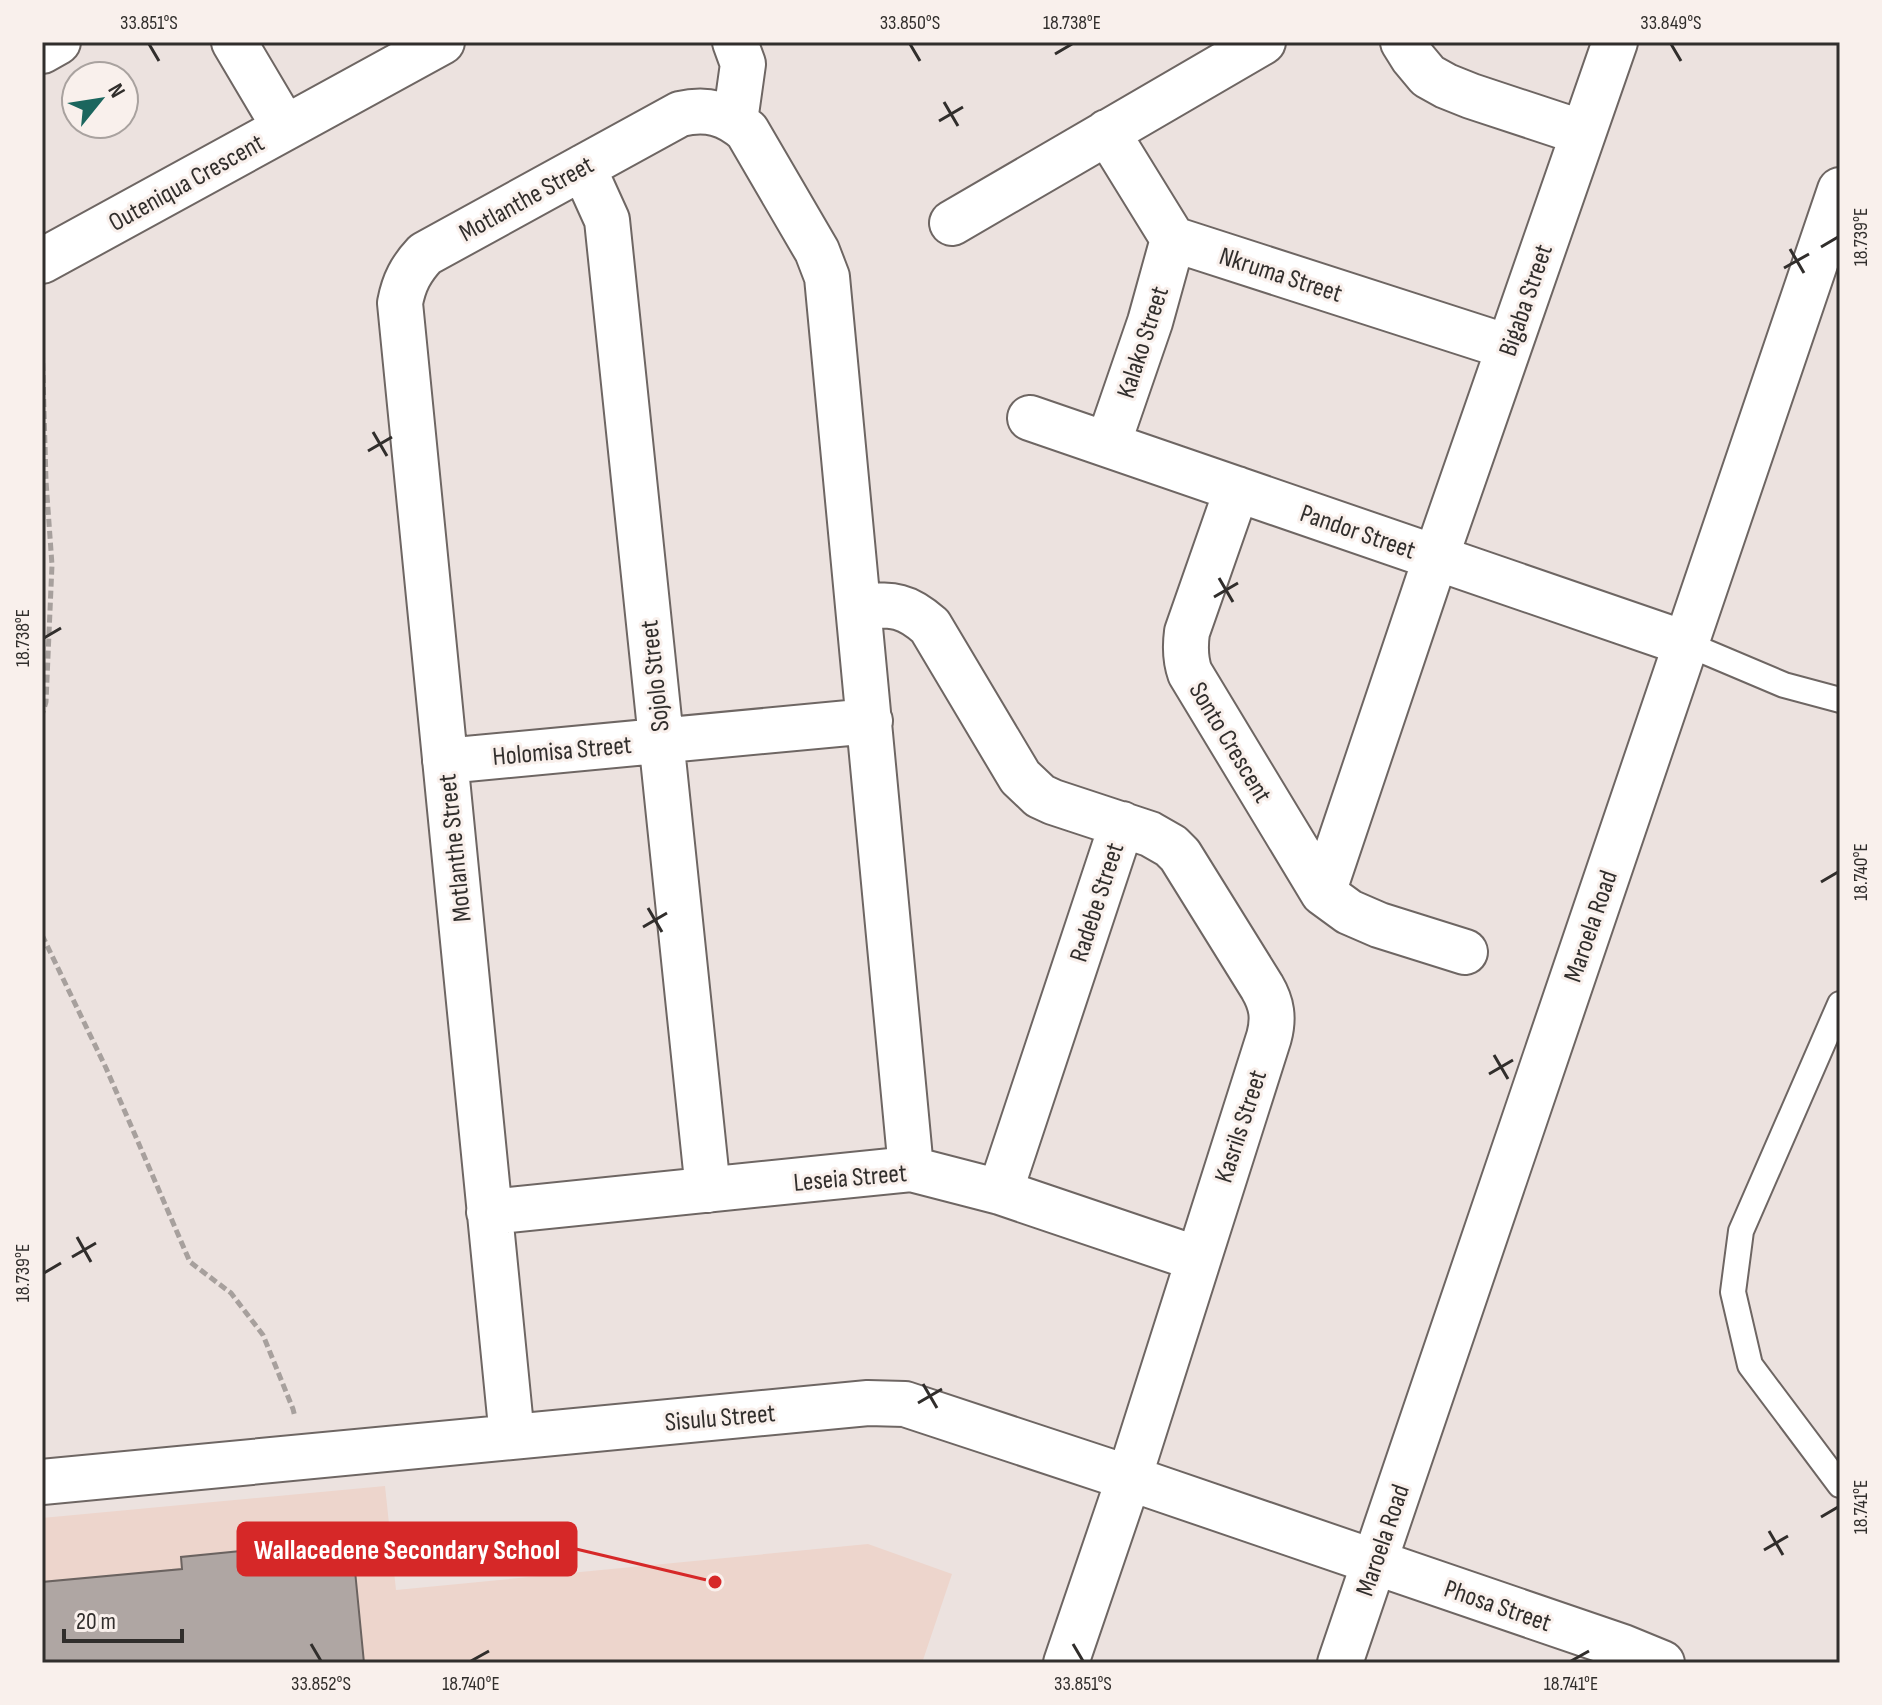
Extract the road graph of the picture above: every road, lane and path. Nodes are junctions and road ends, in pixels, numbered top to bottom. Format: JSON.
{"nodes":[{"id":1,"x":58,"y":42,"type":"edge"},
{"id":2,"x":234,"y":42,"type":"edge"},
{"id":3,"x":442,"y":42,"type":"edge"},
{"id":4,"x":735,"y":42,"type":"edge"},
{"id":5,"x":1263,"y":42,"type":"edge"},
{"id":6,"x":1403,"y":42,"type":"edge"},
{"id":7,"x":1615,"y":42,"type":"edge"},
{"id":8,"x":42,"y":51,"type":"edge"},
{"id":9,"x":735,"y":121,"type":"junction"},
{"id":10,"x":285,"y":128,"type":"junction"},
{"id":11,"x":1107,"y":132,"type":"junction"},
{"id":12,"x":1583,"y":133,"type":"junction"},
{"id":13,"x":583,"y":167,"type":"junction"},
{"id":14,"x":1840,"y":190,"type":"edge"},
{"id":15,"x":952,"y":223,"type":"dead end"},
{"id":16,"x":1173,"y":239,"type":"junction"},
{"id":17,"x":42,"y":261,"type":"edge"},
{"id":18,"x":42,"y":339,"type":"edge"},
{"id":19,"x":1508,"y":347,"type":"junction"},
{"id":20,"x":1030,"y":418,"type":"dead end"},
{"id":21,"x":1108,"y":444,"type":"junction"},
{"id":22,"x":1237,"y":489,"type":"junction"},
{"id":23,"x":1436,"y":557,"type":"junction"},
{"id":24,"x":859,"y":606,"type":"junction"},
{"id":25,"x":1687,"y":644,"type":"junction"},
{"id":26,"x":1840,"y":700,"type":"edge"},
{"id":27,"x":42,"y":715,"type":"edge"},
{"id":28,"x":870,"y":721,"type":"junction"},
{"id":29,"x":661,"y":741,"type":"junction"},
{"id":30,"x":445,"y":761,"type":"junction"},
{"id":31,"x":1122,"y":824,"type":"junction"},
{"id":32,"x":1323,"y":893,"type":"junction"},
{"id":33,"x":42,"y":935,"type":"edge"},
{"id":34,"x":1465,"y":952,"type":"dead end"},
{"id":35,"x":1840,"y":1004,"type":"edge"},
{"id":36,"x":911,"y":1169,"type":"junction"},
{"id":37,"x":708,"y":1190,"type":"junction"},
{"id":38,"x":1000,"y":1192,"type":"junction"},
{"id":39,"x":489,"y":1212,"type":"junction"},
{"id":40,"x":1198,"y":1259,"type":"junction"},
{"id":41,"x":512,"y":1437,"type":"junction"},
{"id":42,"x":301,"y":1457,"type":"junction"},
{"id":43,"x":1129,"y":1478,"type":"junction"},
{"id":44,"x":42,"y":1482,"type":"edge"},
{"id":45,"x":1840,"y":1485,"type":"edge"},
{"id":46,"x":1374,"y":1562,"type":"junction"},
{"id":47,"x":1634,"y":1658,"type":"edge"},
{"id":48,"x":1066,"y":1663,"type":"edge"},
{"id":49,"x":1340,"y":1663,"type":"edge"}],
"edges":[{"from":1,"to":8,"type":"street"},
{"from":2,"to":10,"type":"street","name":"Outeniqua Crescent"},
{"from":3,"to":10,"type":"street"},
{"from":4,"to":9,"type":"street"},
{"from":5,"to":11,"type":"street"},
{"from":6,"to":12,"type":"street"},
{"from":7,"to":12,"type":"street","name":"Bigaba Street"},
{"from":9,"to":13,"type":"street","name":"Motlanthe Street"},
{"from":9,"to":24,"type":"street"},
{"from":10,"to":17,"type":"street","name":"Outeniqua Crescent"},
{"from":11,"to":15,"type":"street"},
{"from":11,"to":16,"type":"street"},
{"from":12,"to":19,"type":"street","name":"Bigaba Street"},
{"from":13,"to":29,"type":"street","name":"Sojolo Street"},
{"from":13,"to":30,"type":"street","name":"Motlanthe Street"},
{"from":14,"to":25,"type":"street","name":"Maroela Road"},
{"from":16,"to":19,"type":"street","name":"Nkruma Street"},
{"from":16,"to":21,"type":"street","name":"Kalako Street"},
{"from":18,"to":27,"type":"path"},
{"from":19,"to":23,"type":"street","name":"Bigaba Street"},
{"from":20,"to":21,"type":"street","name":"Pandor Street"},
{"from":21,"to":22,"type":"street","name":"Pandor Street"},
{"from":22,"to":23,"type":"street","name":"Pandor Street"},
{"from":22,"to":32,"type":"street","name":"Sonto Crescent"},
{"from":23,"to":25,"type":"street","name":"Pandor Street"},
{"from":23,"to":32,"type":"street"},
{"from":24,"to":28,"type":"street"},
{"from":24,"to":31,"type":"street","name":"Radebe Street"},
{"from":25,"to":26,"type":"lane"},
{"from":25,"to":46,"type":"street","name":"Maroela Road"},
{"from":28,"to":29,"type":"street","name":"Holomisa Street"},
{"from":28,"to":36,"type":"street"},
{"from":29,"to":30,"type":"street","name":"Holomisa Street"},
{"from":29,"to":37,"type":"street","name":"Sojolo Street"},
{"from":30,"to":39,"type":"street","name":"Motlanthe Street"},
{"from":31,"to":38,"type":"street","name":"Radebe Street"},
{"from":31,"to":40,"type":"street","name":"Kasrils Street"},
{"from":32,"to":34,"type":"street","name":"Sonto Crescent"},
{"from":33,"to":42,"type":"path"},
{"from":35,"to":45,"type":"lane"},
{"from":36,"to":37,"type":"street","name":"Leseia Street"},
{"from":36,"to":38,"type":"street","name":"Leseia Street"},
{"from":37,"to":39,"type":"street","name":"Leseia Street"},
{"from":38,"to":40,"type":"street","name":"Leseia Street"},
{"from":39,"to":41,"type":"street","name":"Motlanthe Street"},
{"from":40,"to":43,"type":"street","name":"Kasrils Street"},
{"from":41,"to":42,"type":"street","name":"Sisulu Street"},
{"from":41,"to":43,"type":"street","name":"Sisulu Street"},
{"from":42,"to":44,"type":"street","name":"Sisulu Street"},
{"from":43,"to":46,"type":"street","name":"Sisulu Street"},
{"from":43,"to":48,"type":"street","name":"Kasrils Street"},
{"from":46,"to":47,"type":"street","name":"Phosa Street"},
{"from":46,"to":49,"type":"street","name":"Maroela Road"}]}
